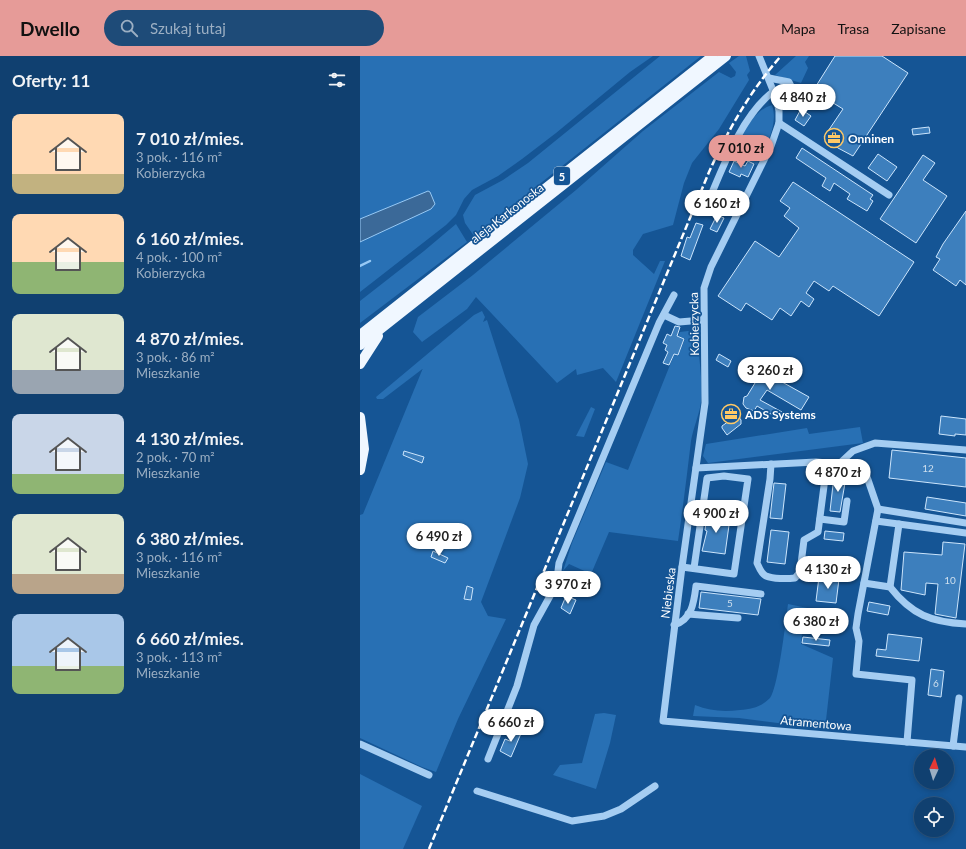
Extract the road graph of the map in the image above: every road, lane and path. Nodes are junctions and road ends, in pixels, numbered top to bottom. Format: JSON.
{"nodes":[{"id":1,"x":726,"y":56,"type":"edge"},
{"id":2,"x":759,"y":56,"type":"edge"},
{"id":3,"x":714,"y":60,"type":"edge"},
{"id":4,"x":769,"y":78,"type":"junction"},
{"id":5,"x":774,"y":91,"type":"junction"},
{"id":6,"x":778,"y":105,"type":"junction"},
{"id":7,"x":779,"y":123,"type":"junction"},
{"id":8,"x":889,"y":195,"type":"dead end"},
{"id":9,"x":709,"y":200,"type":"dead end"},
{"id":10,"x":674,"y":295,"type":"dead end"},
{"id":11,"x":664,"y":315,"type":"junction"},
{"id":12,"x":703,"y":320,"type":"junction"},
{"id":13,"x":390,"y":322,"type":"junction"},
{"id":14,"x":360,"y":335,"type":"edge"},
{"id":15,"x":360,"y":345,"type":"edge"},
{"id":16,"x":360,"y":364,"type":"edge"},
{"id":17,"x":360,"y":417,"type":"edge"},
{"id":18,"x":966,"y":450,"type":"edge"},
{"id":19,"x":828,"y":463,"type":"junction"},
{"id":20,"x":771,"y":464,"type":"junction"},
{"id":21,"x":839,"y":464,"type":"junction"},
{"id":22,"x":696,"y":468,"type":"junction"},
{"id":23,"x":360,"y":470,"type":"edge"},
{"id":24,"x":867,"y":476,"type":"junction"},
{"id":25,"x":875,"y":480,"type":"dead end"},
{"id":26,"x":847,"y":502,"type":"dead end"},
{"id":27,"x":878,"y":509,"type":"junction"},
{"id":28,"x":820,"y":519,"type":"junction"},
{"id":29,"x":876,"y":521,"type":"junction"},
{"id":30,"x":966,"y":523,"type":"edge"},
{"id":31,"x":899,"y":524,"type":"junction"},
{"id":32,"x":966,"y":533,"type":"edge"},
{"id":33,"x":682,"y":567,"type":"junction"},
{"id":34,"x":694,"y":568,"type":"junction"},
{"id":35,"x":864,"y":583,"type":"junction"},
{"id":36,"x":890,"y":587,"type":"junction"},
{"id":37,"x":761,"y":594,"type":"dead end"},
{"id":38,"x":688,"y":614,"type":"junction"},
{"id":39,"x":738,"y":618,"type":"dead end"},
{"id":40,"x":966,"y":624,"type":"edge"},
{"id":41,"x":674,"y":625,"type":"junction"},
{"id":42,"x":959,"y":698,"type":"dead end"},
{"id":43,"x":664,"y":721,"type":"joint"},
{"id":44,"x":907,"y":742,"type":"junction"},
{"id":45,"x":360,"y":744,"type":"edge"},
{"id":46,"x":953,"y":746,"type":"junction"},
{"id":47,"x":966,"y":747,"type":"edge"},
{"id":48,"x":488,"y":759,"type":"dead end"},
{"id":49,"x":430,"y":775,"type":"dead end"},
{"id":50,"x":655,"y":786,"type":"dead end"},
{"id":51,"x":477,"y":791,"type":"dead end"}],
"edges":[{"from":1,"to":3,"type":"main road","name":"aleja Karkonoska","number":"5"},
{"from":2,"to":4,"type":"street","name":"Kobierzycka"},
{"from":3,"to":13,"type":"main road","name":"aleja Karkonoska","number":"5"},
{"from":3,"to":14,"type":"main road","name":"aleja Karkonoska","number":"5"},
{"from":4,"to":5,"type":"street","name":"Kobierzycka"},
{"from":4,"to":6,"type":"street"},
{"from":5,"to":6,"type":"street","name":"Kobierzycka"},
{"from":5,"to":9,"type":"street"},
{"from":6,"to":7,"type":"street","name":"Kobierzycka"},
{"from":7,"to":8,"type":"street"},
{"from":7,"to":12,"type":"street","name":"Kobierzycka"},
{"from":10,"to":11,"type":"street"},
{"from":11,"to":12,"type":"street"},
{"from":11,"to":48,"type":"street"},
{"from":12,"to":22,"type":"street","name":"Kobierzycka"},
{"from":13,"to":15,"type":"main road","name":"aleja Karkonoska","number":"5"},
{"from":13,"to":16,"type":"main road"},
{"from":17,"to":23,"type":"main road"},
{"from":18,"to":21,"type":"street"},
{"from":19,"to":20,"type":"street"},
{"from":19,"to":21,"type":"street"},
{"from":19,"to":28,"type":"street"},
{"from":20,"to":22,"type":"street"},
{"from":20,"to":28,"type":"street"},
{"from":21,"to":24,"type":"street"},
{"from":22,"to":33,"type":"street","name":"Niebieska"},
{"from":24,"to":25,"type":"street"},
{"from":24,"to":27,"type":"street"},
{"from":26,"to":28,"type":"street"},
{"from":27,"to":29,"type":"street"},
{"from":27,"to":30,"type":"street"},
{"from":29,"to":31,"type":"street"},
{"from":29,"to":35,"type":"street"},
{"from":31,"to":32,"type":"street"},
{"from":31,"to":36,"type":"street"},
{"from":33,"to":34,"type":"street"},
{"from":33,"to":41,"type":"street","name":"Niebieska"},
{"from":34,"to":34,"type":"street"},
{"from":35,"to":36,"type":"street"},
{"from":35,"to":44,"type":"street"},
{"from":36,"to":40,"type":"street"},
{"from":37,"to":38,"type":"street"},
{"from":38,"to":39,"type":"street"},
{"from":38,"to":41,"type":"street"},
{"from":41,"to":43,"type":"street","name":"Niebieska"},
{"from":42,"to":46,"type":"street"},
{"from":43,"to":44,"type":"street","name":"Atramentowa"},
{"from":44,"to":46,"type":"street","name":"Atramentowa"},
{"from":45,"to":49,"type":"street"},
{"from":46,"to":47,"type":"street","name":"Atramentowa"},
{"from":50,"to":51,"type":"street"}]}
